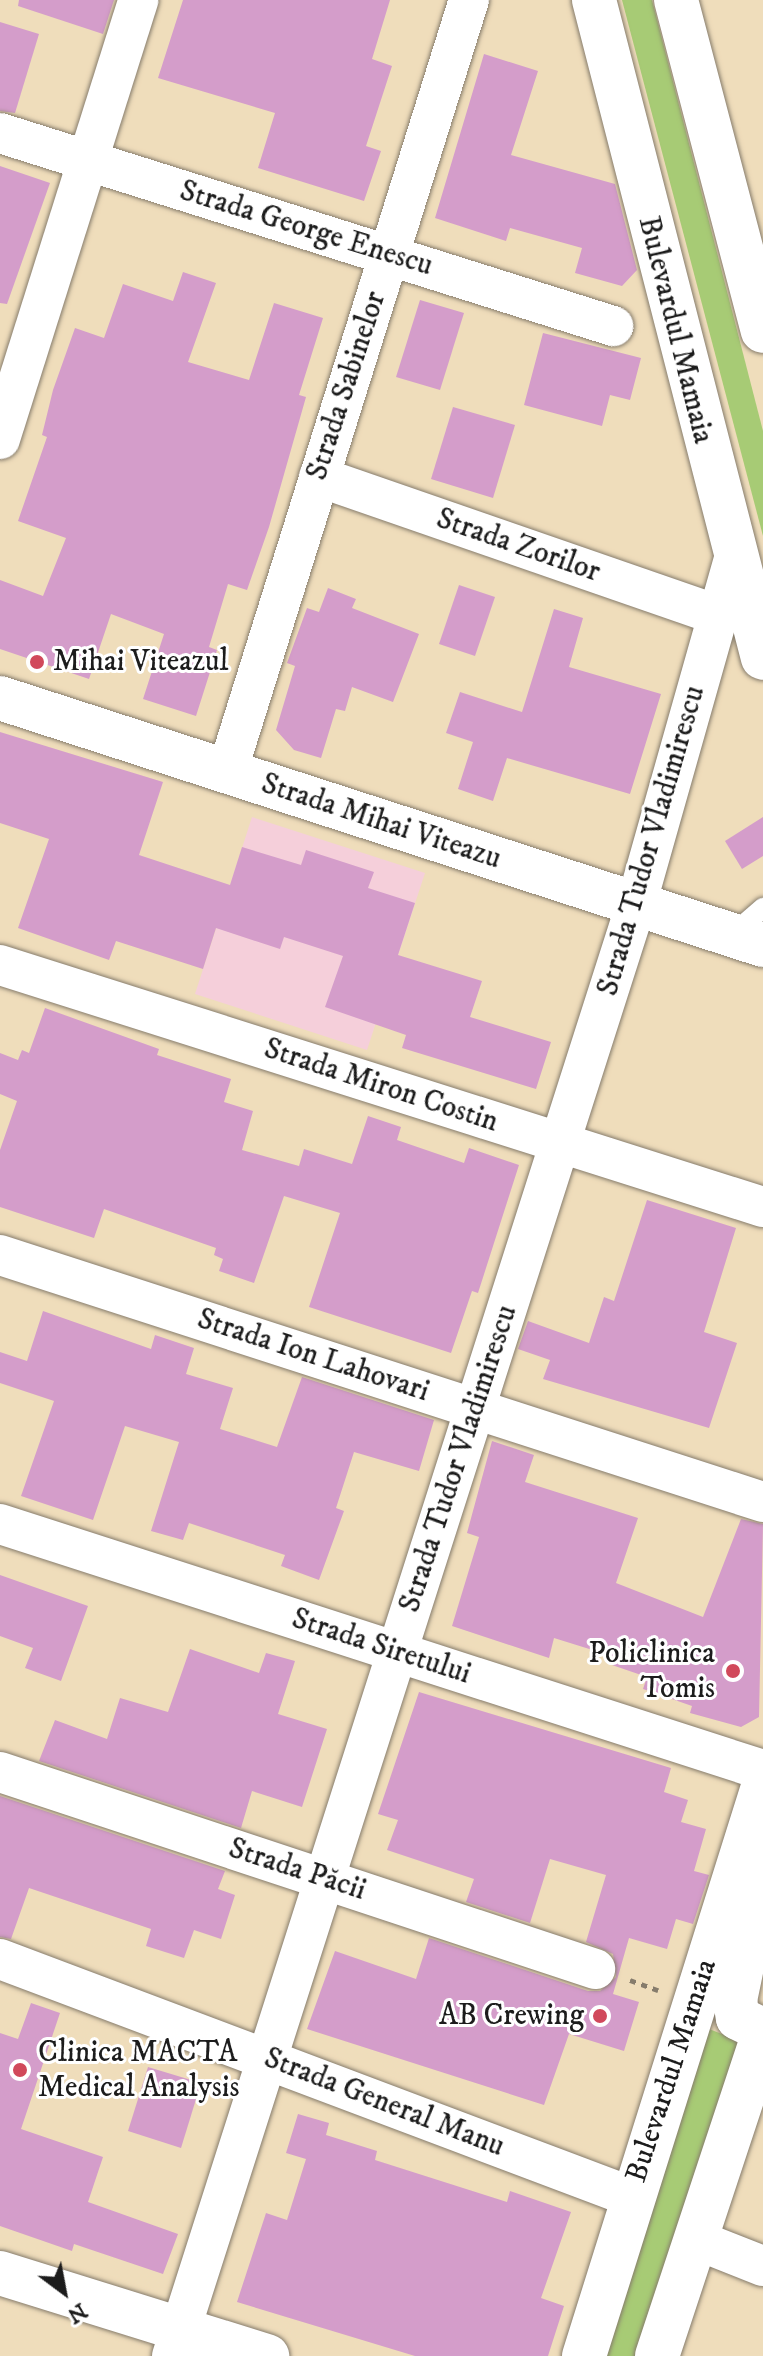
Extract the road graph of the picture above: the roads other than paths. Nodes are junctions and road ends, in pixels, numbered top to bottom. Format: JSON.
{"nodes":[{"id":1,"x":138,"y":0,"type":"edge"},
{"id":2,"x":469,"y":0,"type":"edge"},
{"id":3,"x":594,"y":0,"type":"edge"},
{"id":4,"x":676,"y":0,"type":"edge"},
{"id":5,"x":0,"y":133,"type":"edge"},
{"id":6,"x":88,"y":161,"type":"junction"},
{"id":7,"x":389,"y":255,"type":"junction"},
{"id":8,"x":613,"y":326,"type":"dead end"},
{"id":9,"x":763,"y":331,"type":"edge"},
{"id":10,"x":0,"y":439,"type":"edge"},
{"id":11,"x":319,"y":477,"type":"junction"},
{"id":12,"x":734,"y":559,"type":"junction"},
{"id":13,"x":718,"y":615,"type":"junction"},
{"id":14,"x":763,"y":658,"type":"edge"},
{"id":15,"x":0,"y":698,"type":"edge"},
{"id":16,"x":227,"y":772,"type":"junction"},
{"id":17,"x":636,"y":905,"type":"junction"},
{"id":18,"x":752,"y":929,"type":"edge"},
{"id":19,"x":0,"y":965,"type":"edge"},
{"id":20,"x":560,"y":1143,"type":"junction"},
{"id":21,"x":763,"y":1207,"type":"edge"},
{"id":22,"x":0,"y":1255,"type":"edge"},
{"id":23,"x":475,"y":1409,"type":"junction"},
{"id":24,"x":763,"y":1502,"type":"edge"},
{"id":25,"x":0,"y":1524,"type":"edge"},
{"id":26,"x":397,"y":1652,"type":"junction"},
{"id":27,"x":763,"y":1770,"type":"edge"},
{"id":28,"x":0,"y":1772,"type":"edge"},
{"id":29,"x":763,"y":1787,"type":"edge"},
{"id":30,"x":763,"y":1863,"type":"edge"},
{"id":31,"x":325,"y":1879,"type":"junction"},
{"id":32,"x":0,"y":1959,"type":"edge"},
{"id":33,"x":595,"y":1969,"type":"dead end"},
{"id":34,"x":763,"y":2030,"type":"edge"},
{"id":35,"x":763,"y":2036,"type":"edge"},
{"id":36,"x":267,"y":2059,"type":"junction"},
{"id":37,"x":632,"y":2197,"type":"junction"},
{"id":38,"x":697,"y":2240,"type":"junction"},
{"id":39,"x":763,"y":2266,"type":"edge"},
{"id":40,"x":0,"y":2273,"type":"edge"},
{"id":41,"x":176,"y":2343,"type":"edge"},
{"id":42,"x":267,"y":2356,"type":"edge"},
{"id":43,"x":584,"y":2356,"type":"edge"},
{"id":44,"x":657,"y":2356,"type":"edge"}],
"edges":[{"from":1,"to":6,"type":"street"},
{"from":2,"to":7,"type":"street","name":"Strada Sabinelor"},
{"from":3,"to":12,"type":"main road","name":"Bulevardul Mamaia"},
{"from":4,"to":9,"type":"main road"},
{"from":5,"to":6,"type":"street","name":"Strada George Enescu"},
{"from":6,"to":7,"type":"street","name":"Strada George Enescu"},
{"from":6,"to":10,"type":"street"},
{"from":7,"to":8,"type":"street","name":"Strada George Enescu"},
{"from":7,"to":11,"type":"street","name":"Strada Sabinelor"},
{"from":11,"to":13,"type":"street","name":"Strada Zorilor"},
{"from":11,"to":16,"type":"street","name":"Strada Sabinelor"},
{"from":12,"to":13,"type":"street","name":"Strada Tudor Vladimirescu"},
{"from":12,"to":14,"type":"main road","name":"Bulevardul Mamaia"},
{"from":13,"to":17,"type":"street","name":"Strada Tudor Vladimirescu"},
{"from":15,"to":16,"type":"main road","name":"Strada Mihai Viteazu"},
{"from":16,"to":17,"type":"main road","name":"Strada Mihai Viteazu"},
{"from":17,"to":18,"type":"main road","name":"Strada Mihai Viteazu"},
{"from":17,"to":20,"type":"street","name":"Strada Tudor Vladimirescu"},
{"from":19,"to":20,"type":"street","name":"Strada Miron Costin"},
{"from":20,"to":21,"type":"street","name":"Strada Miron Costin"},
{"from":20,"to":23,"type":"street","name":"Strada Tudor Vladimirescu"},
{"from":22,"to":23,"type":"street","name":"Strada Ion Lahovari"},
{"from":23,"to":24,"type":"street","name":"Strada Ion Lahovari"},
{"from":23,"to":26,"type":"street","name":"Strada Tudor Vladimirescu"},
{"from":25,"to":26,"type":"street","name":"Strada Siretului"},
{"from":26,"to":27,"type":"street","name":"Strada Siretului"},
{"from":26,"to":31,"type":"street","name":"Strada Tudor Vladimirescu"},
{"from":28,"to":31,"type":"street","name":"Strada Păcii"},
{"from":29,"to":37,"type":"main road","name":"Bulevardul Mamaia"},
{"from":30,"to":34,"type":"main road"},
{"from":31,"to":33,"type":"street","name":"Strada Păcii"},
{"from":31,"to":36,"type":"street","name":"Strada Tudor Vladimirescu"},
{"from":32,"to":36,"type":"street","name":"Strada General Manu"},
{"from":35,"to":38,"type":"main road"},
{"from":36,"to":37,"type":"street","name":"Strada General Manu"},
{"from":36,"to":41,"type":"street","name":"Strada Tudor Vladimirescu"},
{"from":37,"to":43,"type":"main road","name":"Bulevardul Mamaia"},
{"from":38,"to":39,"type":"street"},
{"from":38,"to":44,"type":"main road"},
{"from":40,"to":41,"type":"main road"},
{"from":41,"to":42,"type":"main road"}]}
